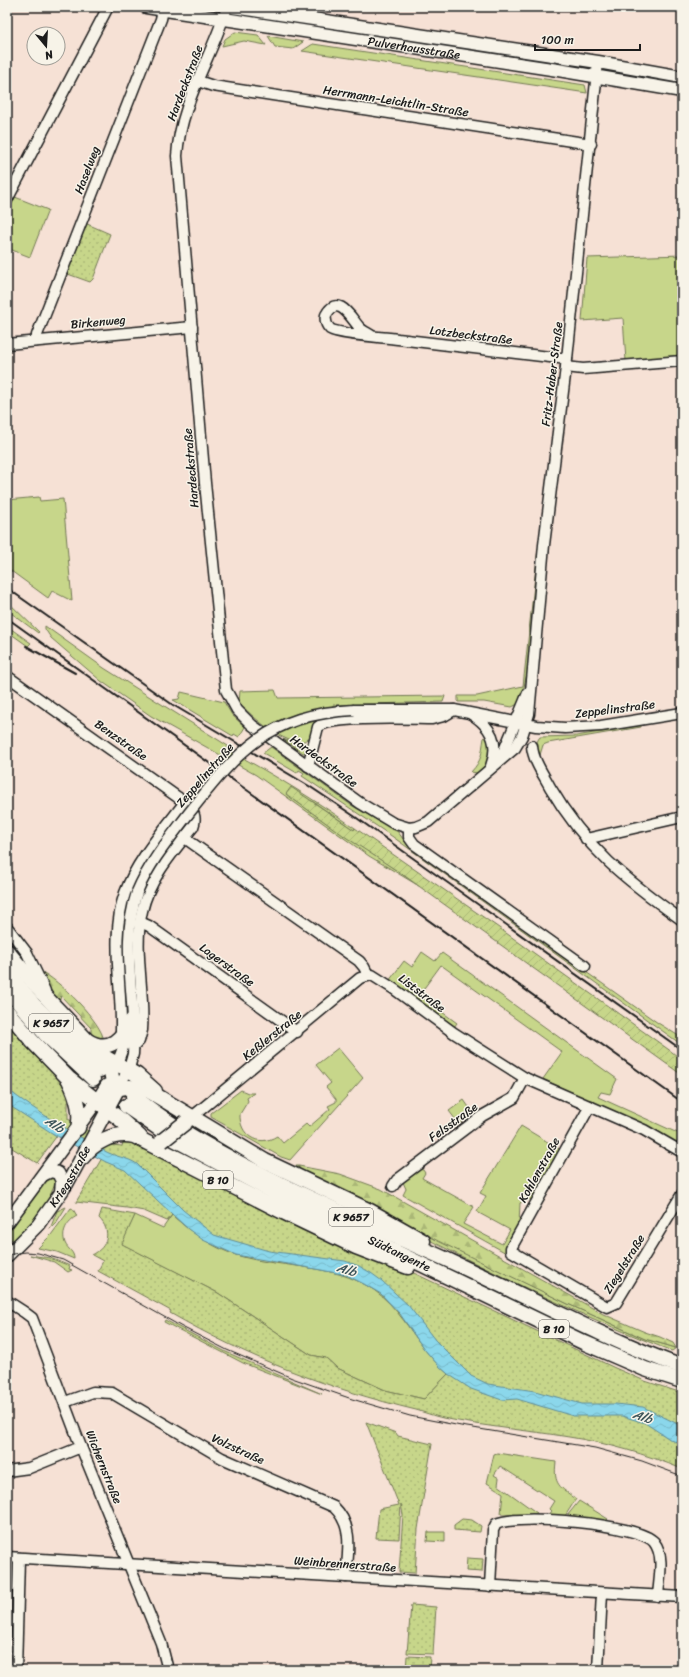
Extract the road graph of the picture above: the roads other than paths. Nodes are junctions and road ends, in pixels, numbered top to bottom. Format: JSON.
{"nodes":[{"id":1,"x":108,"y":7,"type":"edge"},
{"id":2,"x":146,"y":7,"type":"edge"},
{"id":3,"x":233,"y":7,"type":"edge"},
{"id":4,"x":163,"y":10,"type":"junction"},
{"id":5,"x":225,"y":13,"type":"edge"},
{"id":6,"x":598,"y":62,"type":"junction"},
{"id":7,"x":597,"y":76,"type":"junction"},
{"id":8,"x":682,"y":77,"type":"edge"},
{"id":9,"x":198,"y":81,"type":"junction"},
{"id":10,"x":682,"y":91,"type":"edge"},
{"id":11,"x":590,"y":144,"type":"junction"},
{"id":12,"x":7,"y":200,"type":"edge"},
{"id":13,"x":192,"y":327,"type":"junction"},
{"id":14,"x":372,"y":336,"type":"dead end"},
{"id":15,"x":38,"y":341,"type":"junction"},
{"id":16,"x":7,"y":344,"type":"edge"},
{"id":17,"x":682,"y":361,"type":"edge"},
{"id":18,"x":567,"y":363,"type":"junction"},
{"id":19,"x":7,"y":676,"type":"edge"},
{"id":20,"x":530,"y":689,"type":"junction"},
{"id":21,"x":454,"y":710,"type":"junction"},
{"id":22,"x":468,"y":712,"type":"junction"},
{"id":23,"x":682,"y":713,"type":"edge"},
{"id":24,"x":516,"y":722,"type":"junction"},
{"id":25,"x":527,"y":724,"type":"junction"},
{"id":26,"x":532,"y":746,"type":"dead end"},
{"id":27,"x":500,"y":760,"type":"junction"},
{"id":28,"x":308,"y":766,"type":"junction"},
{"id":29,"x":490,"y":770,"type":"junction"},
{"id":30,"x":185,"y":802,"type":"junction"},
{"id":31,"x":682,"y":817,"type":"edge"},
{"id":32,"x":167,"y":826,"type":"junction"},
{"id":33,"x":409,"y":828,"type":"junction"},
{"id":34,"x":184,"y":838,"type":"junction"},
{"id":35,"x":586,"y":839,"type":"junction"},
{"id":36,"x":682,"y":920,"type":"edge"},
{"id":37,"x":140,"y":922,"type":"junction"},
{"id":38,"x":7,"y":928,"type":"edge"},
{"id":39,"x":7,"y":951,"type":"edge"},
{"id":40,"x":585,"y":966,"type":"dead end"},
{"id":41,"x":7,"y":971,"type":"edge"},
{"id":42,"x":368,"y":975,"type":"junction"},
{"id":43,"x":7,"y":989,"type":"edge"},
{"id":44,"x":49,"y":998,"type":"junction"},
{"id":45,"x":7,"y":1011,"type":"edge"},
{"id":46,"x":132,"y":1020,"type":"joint"},
{"id":47,"x":297,"y":1032,"type":"junction"},
{"id":48,"x":88,"y":1041,"type":"junction"},
{"id":49,"x":127,"y":1042,"type":"junction"},
{"id":50,"x":525,"y":1078,"type":"junction"},
{"id":51,"x":71,"y":1080,"type":"junction"},
{"id":52,"x":110,"y":1084,"type":"junction"},
{"id":53,"x":163,"y":1098,"type":"junction"},
{"id":54,"x":590,"y":1106,"type":"junction"},
{"id":55,"x":189,"y":1120,"type":"junction"},
{"id":56,"x":78,"y":1128,"type":"junction"},
{"id":57,"x":96,"y":1138,"type":"junction"},
{"id":58,"x":143,"y":1140,"type":"junction"},
{"id":59,"x":160,"y":1144,"type":"junction"},
{"id":60,"x":682,"y":1152,"type":"edge"},
{"id":61,"x":82,"y":1158,"type":"joint"},
{"id":62,"x":43,"y":1175,"type":"junction"},
{"id":63,"x":393,"y":1186,"type":"dead end"},
{"id":64,"x":61,"y":1192,"type":"junction"},
{"id":65,"x":682,"y":1194,"type":"edge"},
{"id":66,"x":7,"y":1224,"type":"edge"},
{"id":67,"x":7,"y":1242,"type":"edge"},
{"id":68,"x":20,"y":1245,"type":"junction"},
{"id":69,"x":511,"y":1248,"type":"joint"},
{"id":70,"x":7,"y":1256,"type":"edge"},
{"id":71,"x":451,"y":1262,"type":"junction"},
{"id":72,"x":434,"y":1270,"type":"junction"},
{"id":73,"x":7,"y":1301,"type":"edge"},
{"id":74,"x":680,"y":1373,"type":"edge"},
{"id":75,"x":65,"y":1402,"type":"junction"},
{"id":76,"x":82,"y":1447,"type":"junction"},
{"id":77,"x":7,"y":1471,"type":"edge"},
{"id":78,"x":7,"y":1557,"type":"edge"},
{"id":79,"x":19,"y":1558,"type":"junction"},
{"id":80,"x":130,"y":1564,"type":"junction"},
{"id":81,"x":346,"y":1578,"type":"junction"},
{"id":82,"x":490,"y":1586,"type":"junction"},
{"id":83,"x":602,"y":1592,"type":"junction"},
{"id":84,"x":658,"y":1596,"type":"junction"},
{"id":85,"x":682,"y":1597,"type":"edge"},
{"id":86,"x":164,"y":1654,"type":"junction"},
{"id":87,"x":16,"y":1670,"type":"edge"},
{"id":88,"x":162,"y":1670,"type":"edge"},
{"id":89,"x":168,"y":1670,"type":"edge"},
{"id":90,"x":598,"y":1670,"type":"edge"}],
"edges":[{"from":1,"to":12,"type":"street"},
{"from":2,"to":4,"type":"main road","name":"Pulverhausstraße"},
{"from":3,"to":6,"type":"main road","name":"Pulverhausstraße"},
{"from":4,"to":5,"type":"main road","name":"Pulverhausstraße"},
{"from":4,"to":15,"type":"street","name":"Haselweg"},
{"from":5,"to":7,"type":"main road","name":"Pulverhausstraße"},
{"from":5,"to":9,"type":"street","name":"Hardeckstraße"},
{"from":6,"to":7,"type":"street","name":"Fritz-Haber-Straße"},
{"from":6,"to":8,"type":"main road","name":"Pulverhausstraße"},
{"from":7,"to":10,"type":"main road","name":"Pulverhausstraße"},
{"from":7,"to":11,"type":"street","name":"Fritz-Haber-Straße"},
{"from":9,"to":11,"type":"street","name":"Herrmann-Leichtlin-Straße"},
{"from":9,"to":13,"type":"street","name":"Hardeckstraße"},
{"from":11,"to":18,"type":"street","name":"Fritz-Haber-Straße"},
{"from":13,"to":15,"type":"street","name":"Birkenweg"},
{"from":13,"to":28,"type":"street","name":"Hardeckstraße"},
{"from":14,"to":18,"type":"street","name":"Lotzbeckstraße"},
{"from":15,"to":16,"type":"street","name":"Birkenweg"},
{"from":17,"to":18,"type":"street","name":"Lotzbeckstraße"},
{"from":18,"to":20,"type":"street","name":"Fritz-Haber-Straße"},
{"from":19,"to":30,"type":"street","name":"Benzstraße"},
{"from":20,"to":24,"type":"street","name":"Fritz-Haber-Straße"},
{"from":20,"to":25,"type":"street","name":"Fritz-Haber-Straße"},
{"from":21,"to":22,"type":"street","name":"Zeppelinstraße"},
{"from":21,"to":28,"type":"street"},
{"from":21,"to":46,"type":"street","name":"Zeppelinstraße","bridge":true},
{"from":22,"to":24,"type":"street","name":"Zeppelinstraße"},
{"from":22,"to":29,"type":"street"},
{"from":23,"to":25,"type":"street","name":"Zeppelinstraße"},
{"from":24,"to":25,"type":"street","name":"Zeppelinstraße"},
{"from":24,"to":27,"type":"street"},
{"from":25,"to":27,"type":"street"},
{"from":26,"to":35,"type":"street"},
{"from":27,"to":29,"type":"street"},
{"from":28,"to":33,"type":"street","name":"Hardeckstraße"},
{"from":29,"to":33,"type":"street"},
{"from":30,"to":32,"type":"street","name":"Zeppelinstraße"},
{"from":30,"to":34,"type":"street","name":"Benzstraße"},
{"from":31,"to":35,"type":"street"},
{"from":32,"to":34,"type":"street","name":"Liststraße"},
{"from":32,"to":49,"type":"street","name":"Zeppelinstraße"},
{"from":33,"to":40,"type":"street"},
{"from":34,"to":37,"type":"street","name":"Zeppelinstraße"},
{"from":34,"to":42,"type":"street","name":"Liststraße"},
{"from":35,"to":36,"type":"street"},
{"from":37,"to":47,"type":"street","name":"Lagerstraße"},
{"from":37,"to":49,"type":"street","name":"Zeppelinstraße"},
{"from":38,"to":44,"type":"street"},
{"from":39,"to":44,"type":"highway"},
{"from":41,"to":52,"type":"highway","number":"K 9657"},
{"from":42,"to":47,"type":"street","name":"Keßlerstraße"},
{"from":42,"to":50,"type":"street","name":"Liststraße"},
{"from":43,"to":52,"type":"highway","number":"K 9657"},
{"from":44,"to":48,"type":"highway"},
{"from":45,"to":51,"type":"highway"},
{"from":46,"to":49,"type":"highway"},
{"from":47,"to":55,"type":"street","name":"Keßlerstraße"},
{"from":48,"to":49,"type":"highway"},
{"from":48,"to":52,"type":"highway"},
{"from":49,"to":52,"type":"street","name":"Zeppelinstraße"},
{"from":50,"to":54,"type":"street","name":"Liststraße"},
{"from":50,"to":63,"type":"street","name":"Felsstraße"},
{"from":51,"to":52,"type":"highway"},
{"from":51,"to":56,"type":"highway"},
{"from":52,"to":53,"type":"highway","number":"B 10"},
{"from":52,"to":53,"type":"highway"},
{"from":52,"to":56,"type":"main road","name":"Kriegsstraße"},
{"from":52,"to":57,"type":"main road","name":"Kriegsstraße","number":"B 10"},
{"from":52,"to":58,"type":"highway"},
{"from":53,"to":55,"type":"highway","number":"B 10"},
{"from":54,"to":60,"type":"street","name":"Liststraße"},
{"from":54,"to":69,"type":"street","name":"Kohlenstraße"},
{"from":55,"to":59,"type":"highway","bridge":true},
{"from":55,"to":71,"type":"highway","number":"B 10"},
{"from":56,"to":62,"type":"main road","name":"Kriegsstraße"},
{"from":57,"to":58,"type":"highway","number":"B 10"},
{"from":57,"to":61,"type":"highway","number":"B 10"},
{"from":58,"to":59,"type":"highway","number":"B 10"},
{"from":59,"to":72,"type":"highway","number":"B 10"},
{"from":61,"to":64,"type":"main road","name":"Kriegsstraße","number":"B 10"},
{"from":62,"to":64,"type":"main road"},
{"from":62,"to":66,"type":"main road","name":"Kriegsstraße"},
{"from":64,"to":68,"type":"main road","name":"Kriegsstraße","number":"B 10"},
{"from":65,"to":69,"type":"street","name":"Ziegelstraße"},
{"from":67,"to":68,"type":"main road"},
{"from":68,"to":70,"type":"main road","name":"Kriegsstraße","number":"B 10"},
{"from":71,"to":72,"type":"highway","name":"Südtangente","number":"K 9657"},
{"from":71,"to":74,"type":"highway","name":"Südtangente","number":"B 10"},
{"from":72,"to":74,"type":"highway","name":"Südtangente","number":"B 10"},
{"from":73,"to":75,"type":"street","name":"Wichernstraße"},
{"from":75,"to":76,"type":"street","name":"Wichernstraße"},
{"from":75,"to":81,"type":"street","name":"Volzstraße"},
{"from":76,"to":77,"type":"street"},
{"from":76,"to":80,"type":"street","name":"Wichernstraße"},
{"from":78,"to":79,"type":"street","name":"Weinbrennerstraße"},
{"from":79,"to":80,"type":"street","name":"Weinbrennerstraße"},
{"from":79,"to":87,"type":"street"},
{"from":80,"to":81,"type":"street","name":"Weinbrennerstraße"},
{"from":80,"to":86,"type":"street","name":"Wichernstraße"},
{"from":81,"to":82,"type":"street","name":"Weinbrennerstraße"},
{"from":82,"to":83,"type":"street","name":"Weinbrennerstraße"},
{"from":82,"to":84,"type":"street"},
{"from":83,"to":84,"type":"street","name":"Weinbrennerstraße"},
{"from":83,"to":90,"type":"street"},
{"from":84,"to":85,"type":"street","name":"Weinbrennerstraße"},
{"from":86,"to":88,"type":"street","name":"Wichernstraße"},
{"from":86,"to":89,"type":"street","name":"Wichernstraße"}]}
